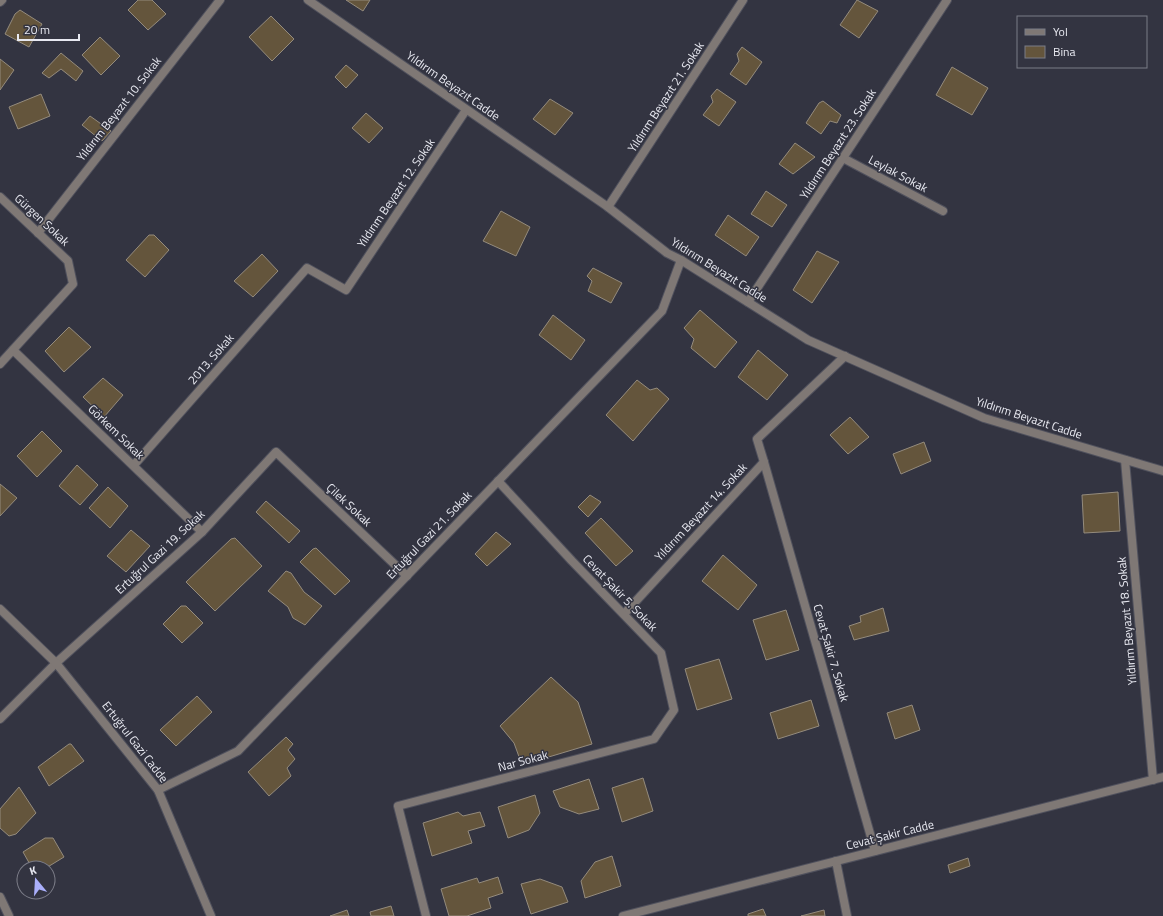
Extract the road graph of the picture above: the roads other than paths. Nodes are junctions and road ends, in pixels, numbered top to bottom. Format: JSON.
{"nodes":[{"id":1,"x":220,"y":0,"type":"edge"},
{"id":2,"x":308,"y":0,"type":"edge"},
{"id":3,"x":743,"y":0,"type":"edge"},
{"id":4,"x":947,"y":0,"type":"edge"},
{"id":5,"x":466,"y":110,"type":"junction"},
{"id":6,"x":843,"y":158,"type":"junction"},
{"id":7,"x":0,"y":197,"type":"edge"},
{"id":8,"x":608,"y":207,"type":"junction"},
{"id":9,"x":942,"y":211,"type":"dead end"},
{"id":10,"x":38,"y":233,"type":"junction"},
{"id":11,"x":681,"y":260,"type":"junction"},
{"id":12,"x":307,"y":268,"type":"joint"},
{"id":13,"x":748,"y":302,"type":"junction"},
{"id":14,"x":13,"y":350,"type":"junction"},
{"id":15,"x":845,"y":356,"type":"junction"},
{"id":16,"x":0,"y":364,"type":"edge"},
{"id":17,"x":276,"y":452,"type":"joint"},
{"id":18,"x":1125,"y":460,"type":"junction"},
{"id":19,"x":764,"y":462,"type":"junction"},
{"id":20,"x":134,"y":465,"type":"junction"},
{"id":21,"x":1163,"y":471,"type":"edge"},
{"id":22,"x":498,"y":481,"type":"junction"},
{"id":23,"x":202,"y":532,"type":"junction"},
{"id":24,"x":407,"y":576,"type":"junction"},
{"id":25,"x":0,"y":609,"type":"edge"},
{"id":26,"x":624,"y":614,"type":"junction"},
{"id":27,"x":56,"y":663,"type":"junction"},
{"id":28,"x":0,"y":719,"type":"edge"},
{"id":29,"x":654,"y":739,"type":"joint"},
{"id":30,"x":1163,"y":777,"type":"edge"},
{"id":31,"x":1153,"y":780,"type":"junction"},
{"id":32,"x":158,"y":790,"type":"junction"},
{"id":33,"x":875,"y":851,"type":"junction"},
{"id":34,"x":836,"y":861,"type":"junction"},
{"id":35,"x":0,"y":897,"type":"edge"},
{"id":36,"x":9,"y":916,"type":"edge"},
{"id":37,"x":212,"y":916,"type":"edge"},
{"id":38,"x":426,"y":916,"type":"edge"},
{"id":39,"x":623,"y":916,"type":"edge"},
{"id":40,"x":847,"y":916,"type":"edge"}],
"edges":[{"from":1,"to":10,"type":"street","name":"Yıldırım Beyazıt 10. Sokak"},
{"from":2,"to":5,"type":"street","name":"Yıldırım Beyazıt Cadde"},
{"from":3,"to":8,"type":"street","name":"Yıldırım Beyazıt 21. Sokak"},
{"from":4,"to":6,"type":"street","name":"Yıldırım Beyazıt 23. Sokak"},
{"from":5,"to":8,"type":"street","name":"Yıldırım Beyazıt Cadde"},
{"from":5,"to":12,"type":"street","name":"Yıldırım Beyazıt 12. Sokak"},
{"from":6,"to":9,"type":"street","name":"Leylak Sokak"},
{"from":6,"to":13,"type":"street","name":"Yıldırım Beyazıt 23. Sokak"},
{"from":7,"to":10,"type":"street","name":"Gürgen Sokak"},
{"from":8,"to":11,"type":"street","name":"Yıldırım Beyazıt Cadde"},
{"from":10,"to":14,"type":"street","name":"Gürgen Sokak"},
{"from":11,"to":13,"type":"street","name":"Yıldırım Beyazıt Cadde"},
{"from":11,"to":22,"type":"street","name":"Ertuğrul Gazi 21. Sokak"},
{"from":12,"to":20,"type":"street","name":"2013. Sokak"},
{"from":13,"to":15,"type":"street","name":"Yıldırım Beyazıt Cadde"},
{"from":14,"to":16,"type":"street"},
{"from":14,"to":20,"type":"street","name":"Görkem Sokak"},
{"from":15,"to":18,"type":"street","name":"Yıldırım Beyazıt Cadde"},
{"from":15,"to":19,"type":"street","name":"Yıldırım Beyazıt 14. Sokak"},
{"from":17,"to":23,"type":"street","name":"Ertuğrul Gazi 19. Sokak"},
{"from":17,"to":24,"type":"street","name":"Çilek Sokak"},
{"from":18,"to":21,"type":"street","name":"Yıldırım Beyazıt Cadde"},
{"from":18,"to":31,"type":"street","name":"Yıldırım Beyazıt 18. Sokak"},
{"from":19,"to":26,"type":"street","name":"Yıldırım Beyazıt 14. Sokak"},
{"from":19,"to":33,"type":"street","name":"Cevat Şakir 7. Sokak"},
{"from":20,"to":23,"type":"street","name":"Görkem Sokak"},
{"from":22,"to":24,"type":"street","name":"Ertuğrul Gazi 21. Sokak"},
{"from":22,"to":26,"type":"street","name":"Cevat Şakir 5. Sokak"},
{"from":23,"to":27,"type":"street","name":"Ertuğrul Gazi 19. Sokak"},
{"from":24,"to":32,"type":"street","name":"Ertuğrul Gazi 21. Sokak"},
{"from":25,"to":27,"type":"street","name":"Ertuğrul Gazi Cadde"},
{"from":26,"to":29,"type":"street","name":"Cevat Şakir 5. Sokak"},
{"from":27,"to":28,"type":"street","name":"Ertuğrul Gazi 19. Sokak"},
{"from":27,"to":32,"type":"street","name":"Ertuğrul Gazi Cadde"},
{"from":29,"to":38,"type":"street","name":"Nar Sokak"},
{"from":30,"to":31,"type":"street","name":"Cevat Şakir Cadde"},
{"from":31,"to":33,"type":"street","name":"Cevat Şakir Cadde"},
{"from":32,"to":37,"type":"street","name":"Ertuğrul Gazi Cadde"},
{"from":33,"to":34,"type":"street","name":"Cevat Şakir Cadde"},
{"from":34,"to":39,"type":"street","name":"Cevat Şakir Cadde"},
{"from":34,"to":40,"type":"street"},
{"from":35,"to":36,"type":"street"}]}
